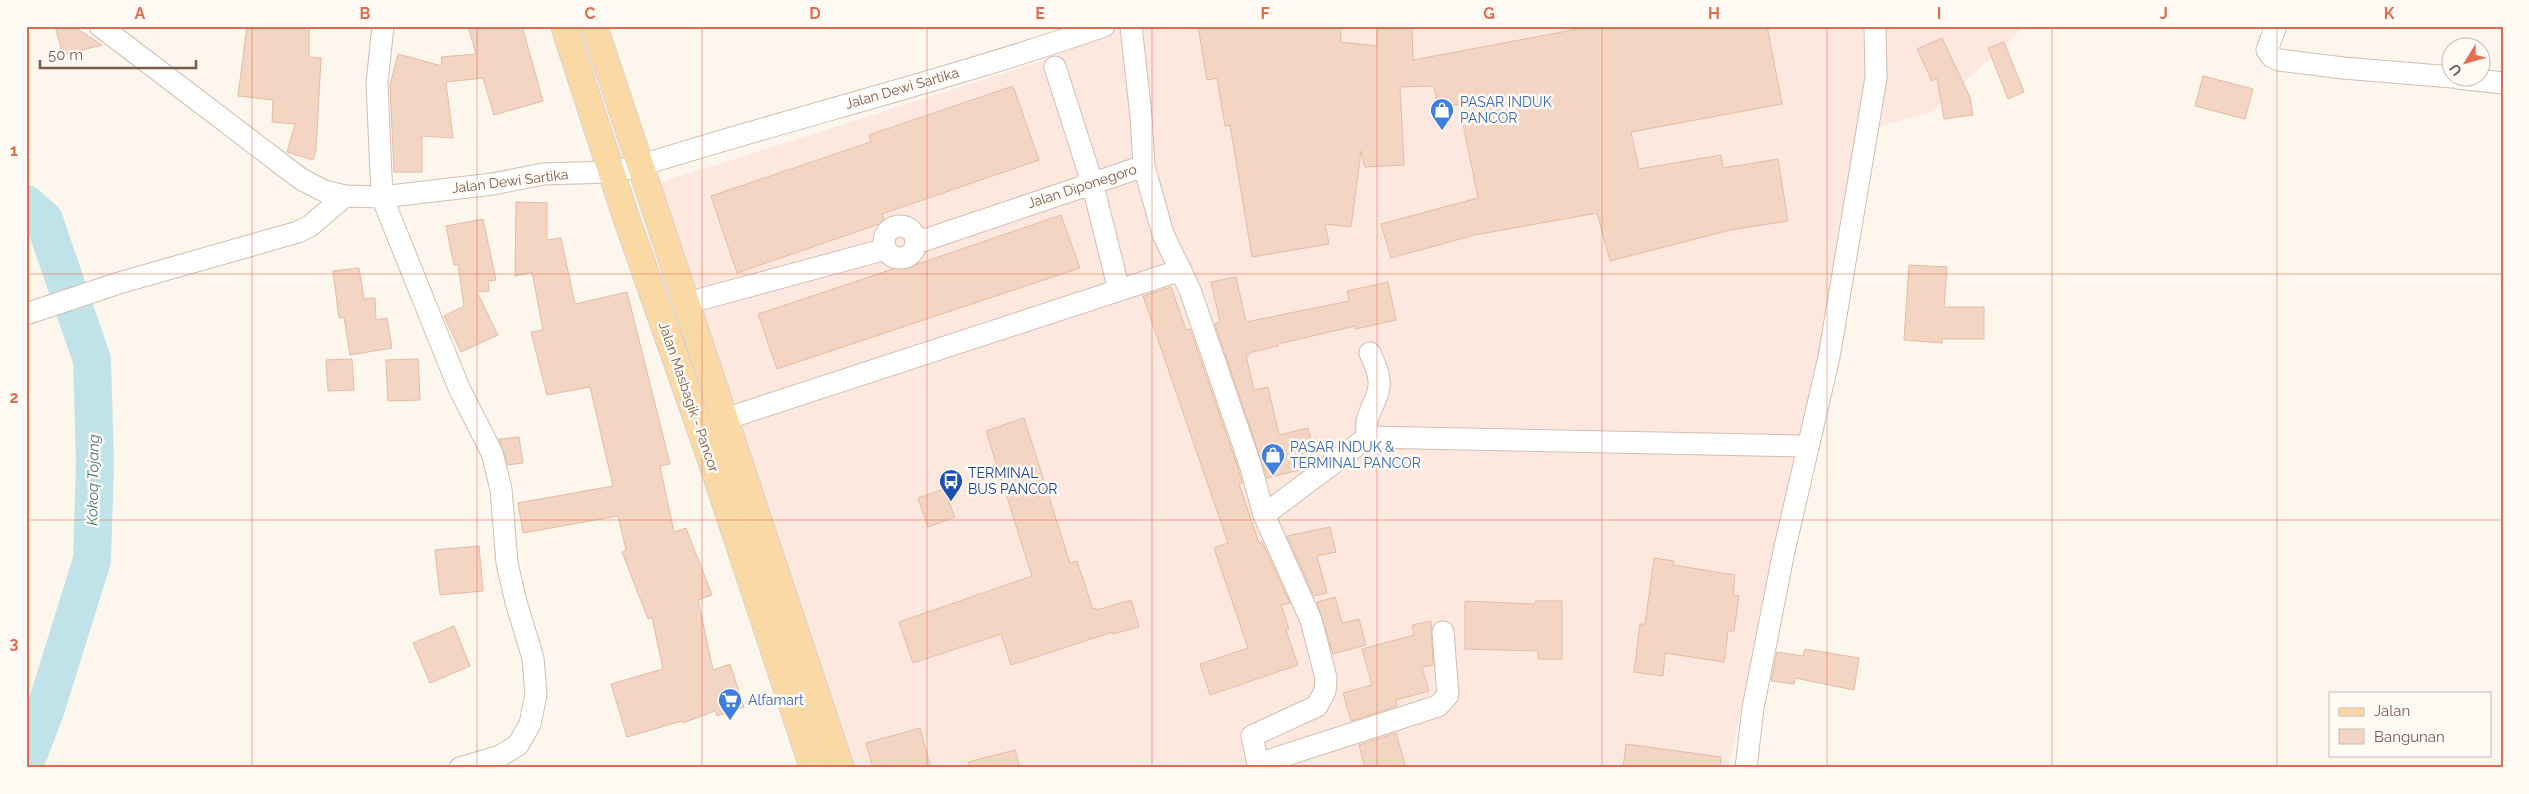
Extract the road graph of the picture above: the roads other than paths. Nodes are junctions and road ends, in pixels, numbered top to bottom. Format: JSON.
{"nodes":[{"id":1,"x":100,"y":26,"type":"edge"},
{"id":2,"x":383,"y":26,"type":"edge"},
{"id":3,"x":564,"y":26,"type":"edge"},
{"id":4,"x":594,"y":26,"type":"edge"},
{"id":5,"x":1104,"y":26,"type":"edge"},
{"id":6,"x":1130,"y":26,"type":"edge"},
{"id":7,"x":1876,"y":26,"type":"edge"},
{"id":8,"x":2276,"y":26,"type":"edge"},
{"id":9,"x":1055,"y":67,"type":"dead end"},
{"id":10,"x":2442,"y":76,"type":"edge"},
{"id":11,"x":642,"y":165,"type":"junction"},
{"id":12,"x":1144,"y":166,"type":"junction"},
{"id":13,"x":612,"y":172,"type":"junction"},
{"id":14,"x":1092,"y":182,"type":"junction"},
{"id":15,"x":345,"y":196,"type":"junction"},
{"id":16,"x":382,"y":196,"type":"junction"},
{"id":17,"x":1181,"y":270,"type":"junction"},
{"id":18,"x":1119,"y":290,"type":"junction"},
{"id":19,"x":686,"y":304,"type":"junction"},
{"id":20,"x":28,"y":314,"type":"edge"},
{"id":21,"x":1370,"y":353,"type":"dead end"},
{"id":22,"x":725,"y":419,"type":"junction"},
{"id":23,"x":1368,"y":437,"type":"junction"},
{"id":24,"x":1808,"y":446,"type":"junction"},
{"id":25,"x":1264,"y":515,"type":"junction"},
{"id":26,"x":1443,"y":632,"type":"dead end"},
{"id":27,"x":1258,"y":766,"type":"edge"},
{"id":28,"x":460,"y":768,"type":"edge"},
{"id":29,"x":812,"y":768,"type":"edge"},
{"id":30,"x":841,"y":768,"type":"edge"},
{"id":31,"x":1746,"y":768,"type":"edge"}],
"edges":[{"from":1,"to":15,"type":"street","name":"Jalan Dewi Sartika"},
{"from":2,"to":16,"type":"street"},
{"from":3,"to":13,"type":"main road","name":"Jalan Masbagik - Pancor"},
{"from":4,"to":11,"type":"main road","name":"Jalan Masbagik - Pancor"},
{"from":5,"to":11,"type":"street","name":"Jalan Dewi Sartika"},
{"from":6,"to":12,"type":"street","name":"Jalan Diponegoro"},
{"from":7,"to":24,"type":"street"},
{"from":8,"to":10,"type":"street"},
{"from":9,"to":14,"type":"street"},
{"from":11,"to":13,"type":"street","name":"Jalan Dewi Sartika"},
{"from":11,"to":19,"type":"main road","name":"Jalan Masbagik - Pancor"},
{"from":12,"to":14,"type":"street","name":"Jalan Diponegoro"},
{"from":12,"to":17,"type":"street"},
{"from":13,"to":16,"type":"street","name":"Jalan Dewi Sartika"},
{"from":13,"to":29,"type":"main road","name":"Jalan Masbagik - Pancor"},
{"from":14,"to":18,"type":"street"},
{"from":14,"to":19,"type":"street","name":"Jalan Diponegoro"},
{"from":15,"to":16,"type":"street","name":"Jalan Dewi Sartika"},
{"from":15,"to":20,"type":"street"},
{"from":16,"to":28,"type":"street"},
{"from":17,"to":18,"type":"street"},
{"from":17,"to":25,"type":"street"},
{"from":18,"to":22,"type":"street"},
{"from":19,"to":22,"type":"main road","name":"Jalan Masbagik - Pancor"},
{"from":21,"to":23,"type":"street"},
{"from":22,"to":30,"type":"main road","name":"Jalan Masbagik - Pancor"},
{"from":23,"to":24,"type":"street"},
{"from":23,"to":25,"type":"street"},
{"from":24,"to":31,"type":"street"},
{"from":25,"to":27,"type":"street"},
{"from":26,"to":27,"type":"street"}]}
